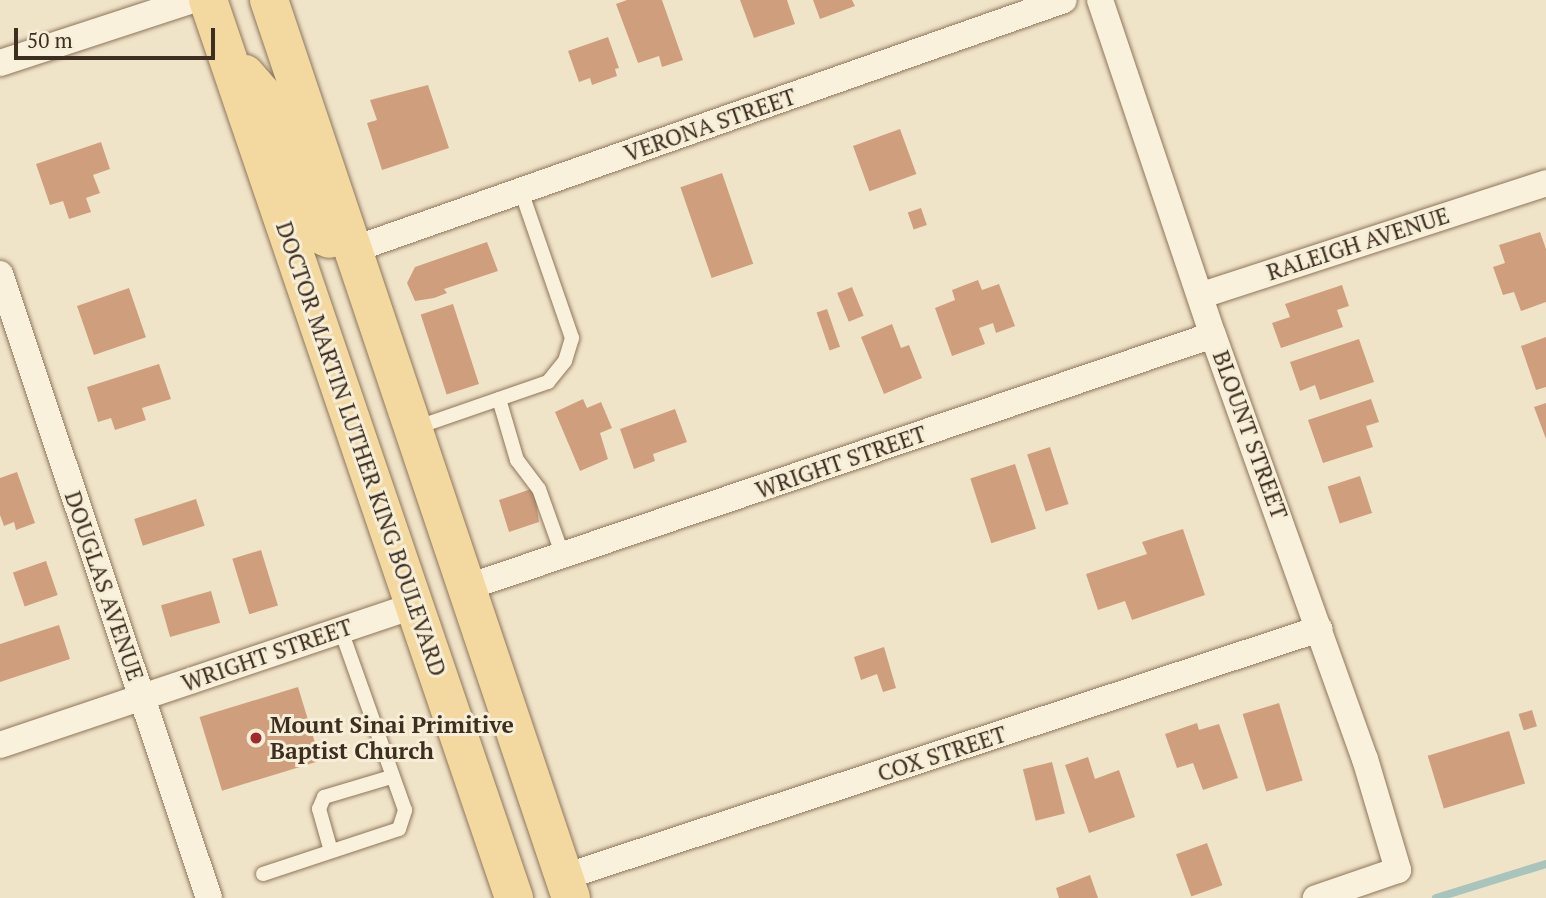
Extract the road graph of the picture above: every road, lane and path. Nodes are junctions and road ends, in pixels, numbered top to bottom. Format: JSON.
{"nodes":[{"id":1,"x":193,"y":0,"type":"edge"},
{"id":2,"x":208,"y":0,"type":"edge"},
{"id":3,"x":269,"y":0,"type":"edge"},
{"id":4,"x":1064,"y":0,"type":"edge"},
{"id":5,"x":1100,"y":0,"type":"edge"},
{"id":6,"x":132,"y":9,"type":"edge"},
{"id":7,"x":225,"y":51,"type":"junction"},
{"id":8,"x":0,"y":63,"type":"edge"},
{"id":9,"x":1546,"y":183,"type":"edge"},
{"id":10,"x":521,"y":191,"type":"junction"},
{"id":11,"x":355,"y":249,"type":"junction"},
{"id":12,"x":0,"y":274,"type":"edge"},
{"id":13,"x":1202,"y":295,"type":"junction"},
{"id":14,"x":1213,"y":335,"type":"junction"},
{"id":15,"x":499,"y":399,"type":"junction"},
{"id":16,"x":415,"y":428,"type":"junction"},
{"id":17,"x":563,"y":556,"type":"junction"},
{"id":18,"x":468,"y":587,"type":"junction"},
{"id":19,"x":415,"y":605,"type":"junction"},
{"id":20,"x":1319,"y":629,"type":"junction"},
{"id":21,"x":341,"y":630,"type":"junction"},
{"id":22,"x":486,"y":639,"type":"junction"},
{"id":23,"x":141,"y":697,"type":"junction"},
{"id":24,"x":0,"y":745,"type":"edge"},
{"id":25,"x":391,"y":777,"type":"junction"},
{"id":26,"x":331,"y":851,"type":"junction"},
{"id":27,"x":263,"y":874,"type":"dead end"},
{"id":28,"x":568,"y":887,"type":"edge"},
{"id":29,"x":209,"y":898,"type":"edge"},
{"id":30,"x":514,"y":898,"type":"edge"},
{"id":31,"x":1316,"y":898,"type":"edge"}],
"edges":[{"from":1,"to":6,"type":"street"},
{"from":2,"to":7,"type":"main road","name":"DOCTOR MARTIN LUTHER KING BOULEVARD"},
{"from":3,"to":11,"type":"main road"},
{"from":4,"to":10,"type":"street","name":"VERONA STREET"},
{"from":5,"to":13,"type":"street","name":"BLOUNT STREET"},
{"from":6,"to":8,"type":"street"},
{"from":7,"to":11,"type":"main road"},
{"from":7,"to":19,"type":"main road","name":"DOCTOR MARTIN LUTHER KING BOULEVARD"},
{"from":9,"to":13,"type":"street","name":"RALEIGH AVENUE"},
{"from":10,"to":11,"type":"street","name":"VERONA STREET"},
{"from":10,"to":15,"type":"lane"},
{"from":11,"to":16,"type":"main road"},
{"from":12,"to":23,"type":"street","name":"DOUGLAS AVENUE"},
{"from":13,"to":14,"type":"street","name":"BLOUNT STREET"},
{"from":14,"to":17,"type":"street","name":"WRIGHT STREET"},
{"from":14,"to":20,"type":"street","name":"BLOUNT STREET"},
{"from":15,"to":16,"type":"lane"},
{"from":15,"to":17,"type":"lane"},
{"from":16,"to":18,"type":"main road"},
{"from":17,"to":18,"type":"street","name":"WRIGHT STREET"},
{"from":18,"to":22,"type":"main road"},
{"from":19,"to":21,"type":"street","name":"WRIGHT STREET"},
{"from":19,"to":22,"type":"main road"},
{"from":19,"to":30,"type":"main road","name":"DOCTOR MARTIN LUTHER KING BOULEVARD"},
{"from":20,"to":28,"type":"street","name":"COX STREET"},
{"from":20,"to":31,"type":"street","name":"BLOUNT STREET"},
{"from":21,"to":23,"type":"street","name":"WRIGHT STREET"},
{"from":21,"to":25,"type":"lane"},
{"from":22,"to":28,"type":"main road"},
{"from":23,"to":24,"type":"street","name":"WRIGHT STREET"},
{"from":23,"to":29,"type":"street","name":"DOUGLAS AVENUE"},
{"from":25,"to":26,"type":"lane"},
{"from":25,"to":26,"type":"lane"},
{"from":26,"to":27,"type":"lane"}]}
